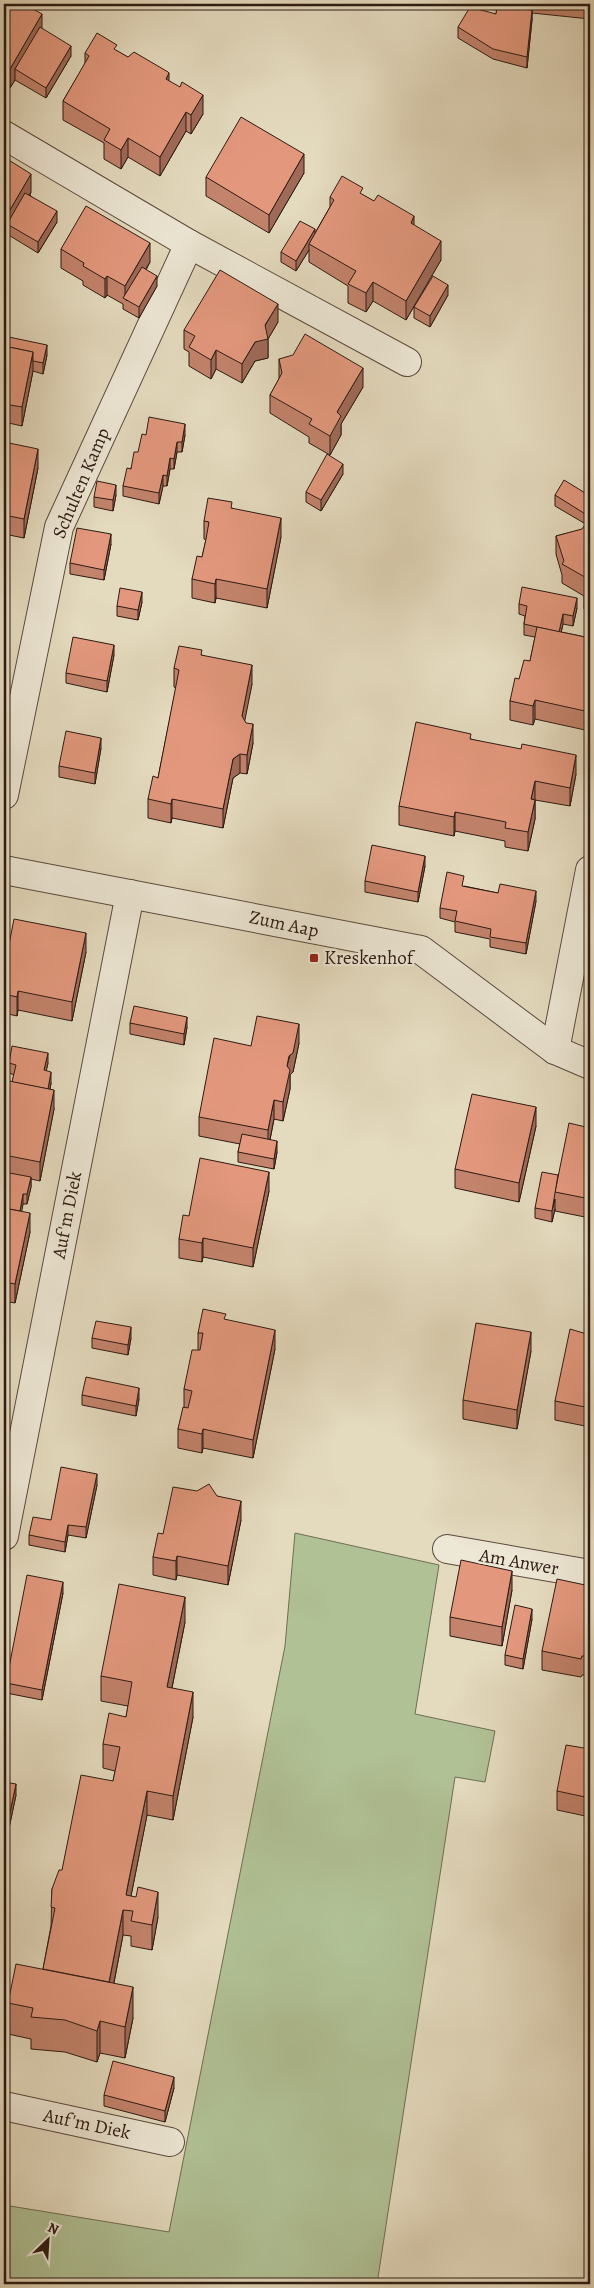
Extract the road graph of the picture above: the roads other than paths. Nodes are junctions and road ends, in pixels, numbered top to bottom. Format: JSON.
{"nodes":[{"id":1,"x":4,"y":135,"type":"edge"},
{"id":2,"x":189,"y":244,"type":"junction"},
{"id":3,"x":406,"y":362,"type":"dead end"},
{"id":4,"x":4,"y":795,"type":"edge"},
{"id":5,"x":4,"y":870,"type":"edge"},
{"id":6,"x":590,"y":870,"type":"edge"},
{"id":7,"x":130,"y":894,"type":"junction"},
{"id":8,"x":555,"y":1050,"type":"junction"},
{"id":9,"x":590,"y":1065,"type":"edge"},
{"id":10,"x":4,"y":1536,"type":"edge"},
{"id":11,"x":447,"y":1549,"type":"dead end"},
{"id":12,"x":590,"y":1574,"type":"edge"},
{"id":13,"x":4,"y":2106,"type":"edge"},
{"id":14,"x":170,"y":2142,"type":"dead end"}],
"edges":[{"from":1,"to":2,"type":"street"},
{"from":2,"to":3,"type":"street"},
{"from":2,"to":4,"type":"street","name":"Schulten Kamp"},
{"from":5,"to":7,"type":"street","name":"Zum Aap"},
{"from":6,"to":8,"type":"street"},
{"from":7,"to":8,"type":"street","name":"Zum Aap"},
{"from":7,"to":10,"type":"street","name":"Auf'm Diek"},
{"from":8,"to":9,"type":"street","name":"Zum Aap"},
{"from":11,"to":12,"type":"street","name":"Am Anwer"},
{"from":13,"to":14,"type":"street","name":"Auf'm Diek"}]}
